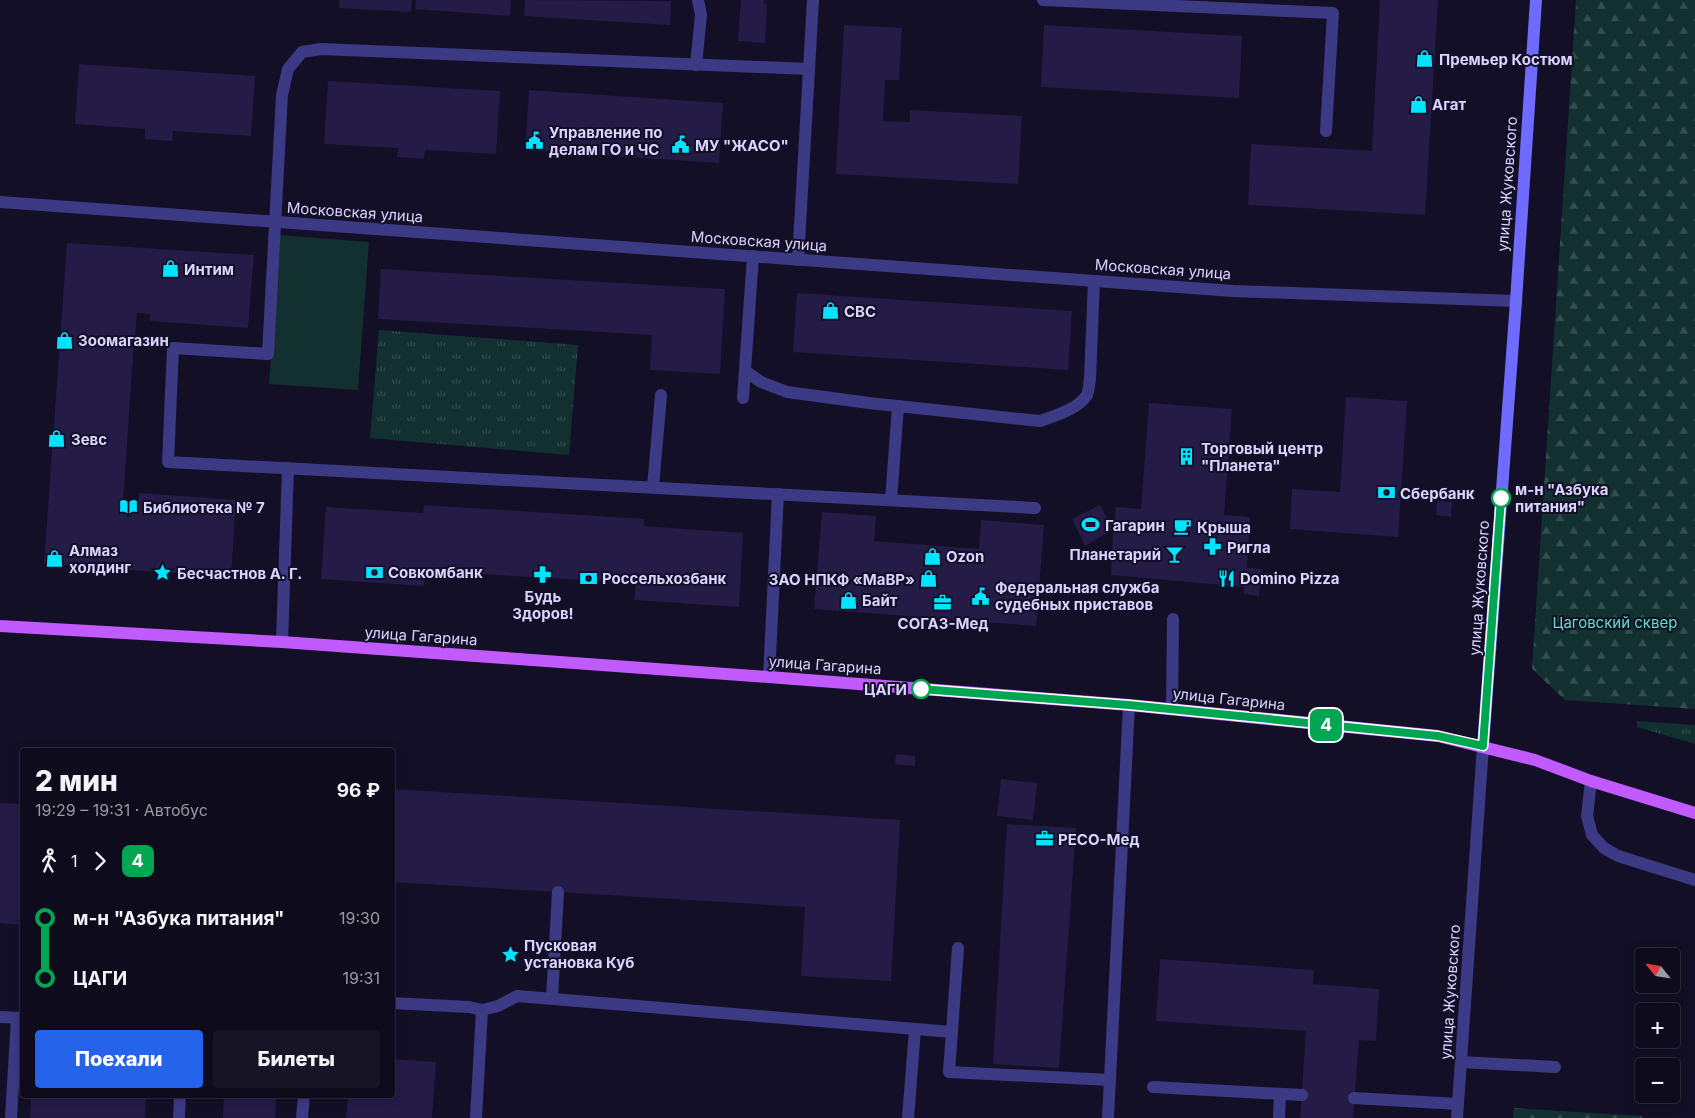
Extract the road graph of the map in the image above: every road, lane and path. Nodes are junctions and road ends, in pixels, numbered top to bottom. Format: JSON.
{"nodes":[{"id":1,"x":698,"y":0,"type":"edge"},
{"id":2,"x":813,"y":0,"type":"edge"},
{"id":3,"x":1044,"y":0,"type":"edge"},
{"id":4,"x":1536,"y":0,"type":"edge"},
{"id":5,"x":1250,"y":4,"type":"edge"},
{"id":6,"x":696,"y":64,"type":"junction"},
{"id":7,"x":809,"y":69,"type":"junction"},
{"id":8,"x":1326,"y":131,"type":"dead end"},
{"id":9,"x":0,"y":202,"type":"edge"},
{"id":10,"x":274,"y":222,"type":"junction"},
{"id":11,"x":753,"y":256,"type":"junction"},
{"id":12,"x":798,"y":260,"type":"junction"},
{"id":13,"x":1094,"y":281,"type":"junction"},
{"id":14,"x":1516,"y":301,"type":"junction"},
{"id":15,"x":745,"y":371,"type":"junction"},
{"id":16,"x":661,"y":395,"type":"dead end"},
{"id":17,"x":743,"y":398,"type":"dead end"},
{"id":18,"x":898,"y":406,"type":"junction"},
{"id":19,"x":288,"y":468,"type":"junction"},
{"id":20,"x":653,"y":487,"type":"junction"},
{"id":21,"x":778,"y":494,"type":"junction"},
{"id":22,"x":891,"y":500,"type":"junction"},
{"id":23,"x":1035,"y":508,"type":"dead end"},
{"id":24,"x":1173,"y":620,"type":"dead end"},
{"id":25,"x":0,"y":626,"type":"edge"},
{"id":26,"x":282,"y":642,"type":"junction"},
{"id":27,"x":769,"y":677,"type":"junction"},
{"id":28,"x":1129,"y":705,"type":"junction"},
{"id":29,"x":1172,"y":710,"type":"junction"},
{"id":30,"x":1483,"y":746,"type":"junction"},
{"id":31,"x":1591,"y":780,"type":"junction"},
{"id":32,"x":1695,"y":813,"type":"edge"},
{"id":33,"x":1695,"y":880,"type":"edge"},
{"id":34,"x":558,"y":892,"type":"dead end"},
{"id":35,"x":958,"y":948,"type":"dead end"},
{"id":36,"x":552,"y":998,"type":"junction"},
{"id":37,"x":395,"y":1003,"type":"edge"},
{"id":38,"x":482,"y":1010,"type":"junction"},
{"id":39,"x":0,"y":1017,"type":"edge"},
{"id":40,"x":20,"y":1018,"type":"edge"},
{"id":41,"x":915,"y":1029,"type":"junction"},
{"id":42,"x":952,"y":1032,"type":"junction"},
{"id":43,"x":1461,"y":1062,"type":"junction"},
{"id":44,"x":1555,"y":1067,"type":"dead end"},
{"id":45,"x":1110,"y":1080,"type":"junction"},
{"id":46,"x":1153,"y":1087,"type":"dead end"},
{"id":47,"x":1280,"y":1094,"type":"junction"},
{"id":48,"x":1302,"y":1095,"type":"dead end"},
{"id":49,"x":180,"y":1098,"type":"edge"},
{"id":50,"x":304,"y":1098,"type":"edge"},
{"id":51,"x":1354,"y":1098,"type":"dead end"},
{"id":52,"x":1458,"y":1104,"type":"junction"},
{"id":53,"x":11,"y":1118,"type":"edge"},
{"id":54,"x":179,"y":1118,"type":"edge"},
{"id":55,"x":302,"y":1118,"type":"edge"},
{"id":56,"x":476,"y":1118,"type":"edge"},
{"id":57,"x":908,"y":1118,"type":"edge"},
{"id":58,"x":1108,"y":1118,"type":"edge"},
{"id":59,"x":1278,"y":1118,"type":"edge"},
{"id":60,"x":1457,"y":1118,"type":"edge"}],
"edges":[{"from":1,"to":6,"type":"street"},
{"from":2,"to":7,"type":"street"},
{"from":3,"to":5,"type":"street"},
{"from":4,"to":14,"type":"main road","name":"улица Жуковского"},
{"from":5,"to":8,"type":"street"},
{"from":6,"to":7,"type":"street"},
{"from":6,"to":10,"type":"street"},
{"from":7,"to":12,"type":"street"},
{"from":9,"to":10,"type":"street","name":"Московская улица"},
{"from":10,"to":11,"type":"street","name":"Московская улица"},
{"from":10,"to":19,"type":"street"},
{"from":11,"to":12,"type":"street","name":"Московская улица"},
{"from":11,"to":15,"type":"street"},
{"from":12,"to":13,"type":"street","name":"Московская улица"},
{"from":13,"to":14,"type":"street","name":"Московская улица"},
{"from":13,"to":18,"type":"street"},
{"from":14,"to":30,"type":"main road","name":"улица Жуковского"},
{"from":15,"to":17,"type":"street"},
{"from":15,"to":18,"type":"street"},
{"from":16,"to":20,"type":"street"},
{"from":18,"to":22,"type":"street"},
{"from":19,"to":20,"type":"street"},
{"from":19,"to":26,"type":"street"},
{"from":20,"to":21,"type":"street"},
{"from":21,"to":22,"type":"street"},
{"from":21,"to":27,"type":"street"},
{"from":22,"to":23,"type":"street"},
{"from":24,"to":29,"type":"street"},
{"from":25,"to":26,"type":"main road","name":"улица Гагарина"},
{"from":26,"to":27,"type":"main road","name":"улица Гагарина"},
{"from":27,"to":28,"type":"main road","name":"улица Гагарина"},
{"from":28,"to":29,"type":"main road","name":"улица Гагарина"},
{"from":28,"to":45,"type":"street"},
{"from":29,"to":30,"type":"main road","name":"улица Гагарина"},
{"from":30,"to":31,"type":"main road","name":"улица Гагарина"},
{"from":30,"to":43,"type":"street","name":"улица Жуковского"},
{"from":31,"to":32,"type":"main road","name":"улица Гагарина"},
{"from":31,"to":33,"type":"street"},
{"from":34,"to":36,"type":"street"},
{"from":35,"to":42,"type":"street"},
{"from":36,"to":38,"type":"street"},
{"from":36,"to":41,"type":"street"},
{"from":37,"to":38,"type":"street"},
{"from":38,"to":56,"type":"street"},
{"from":39,"to":40,"type":"street"},
{"from":40,"to":53,"type":"street"},
{"from":41,"to":42,"type":"street"},
{"from":41,"to":57,"type":"street"},
{"from":42,"to":45,"type":"street"},
{"from":43,"to":44,"type":"street"},
{"from":43,"to":52,"type":"street","name":"улица Жуковского"},
{"from":45,"to":58,"type":"street"},
{"from":46,"to":47,"type":"street"},
{"from":47,"to":48,"type":"street"},
{"from":47,"to":59,"type":"street"},
{"from":49,"to":54,"type":"street"},
{"from":50,"to":55,"type":"street"},
{"from":51,"to":52,"type":"street"},
{"from":52,"to":60,"type":"street","name":"улица Жуковского"}]}
